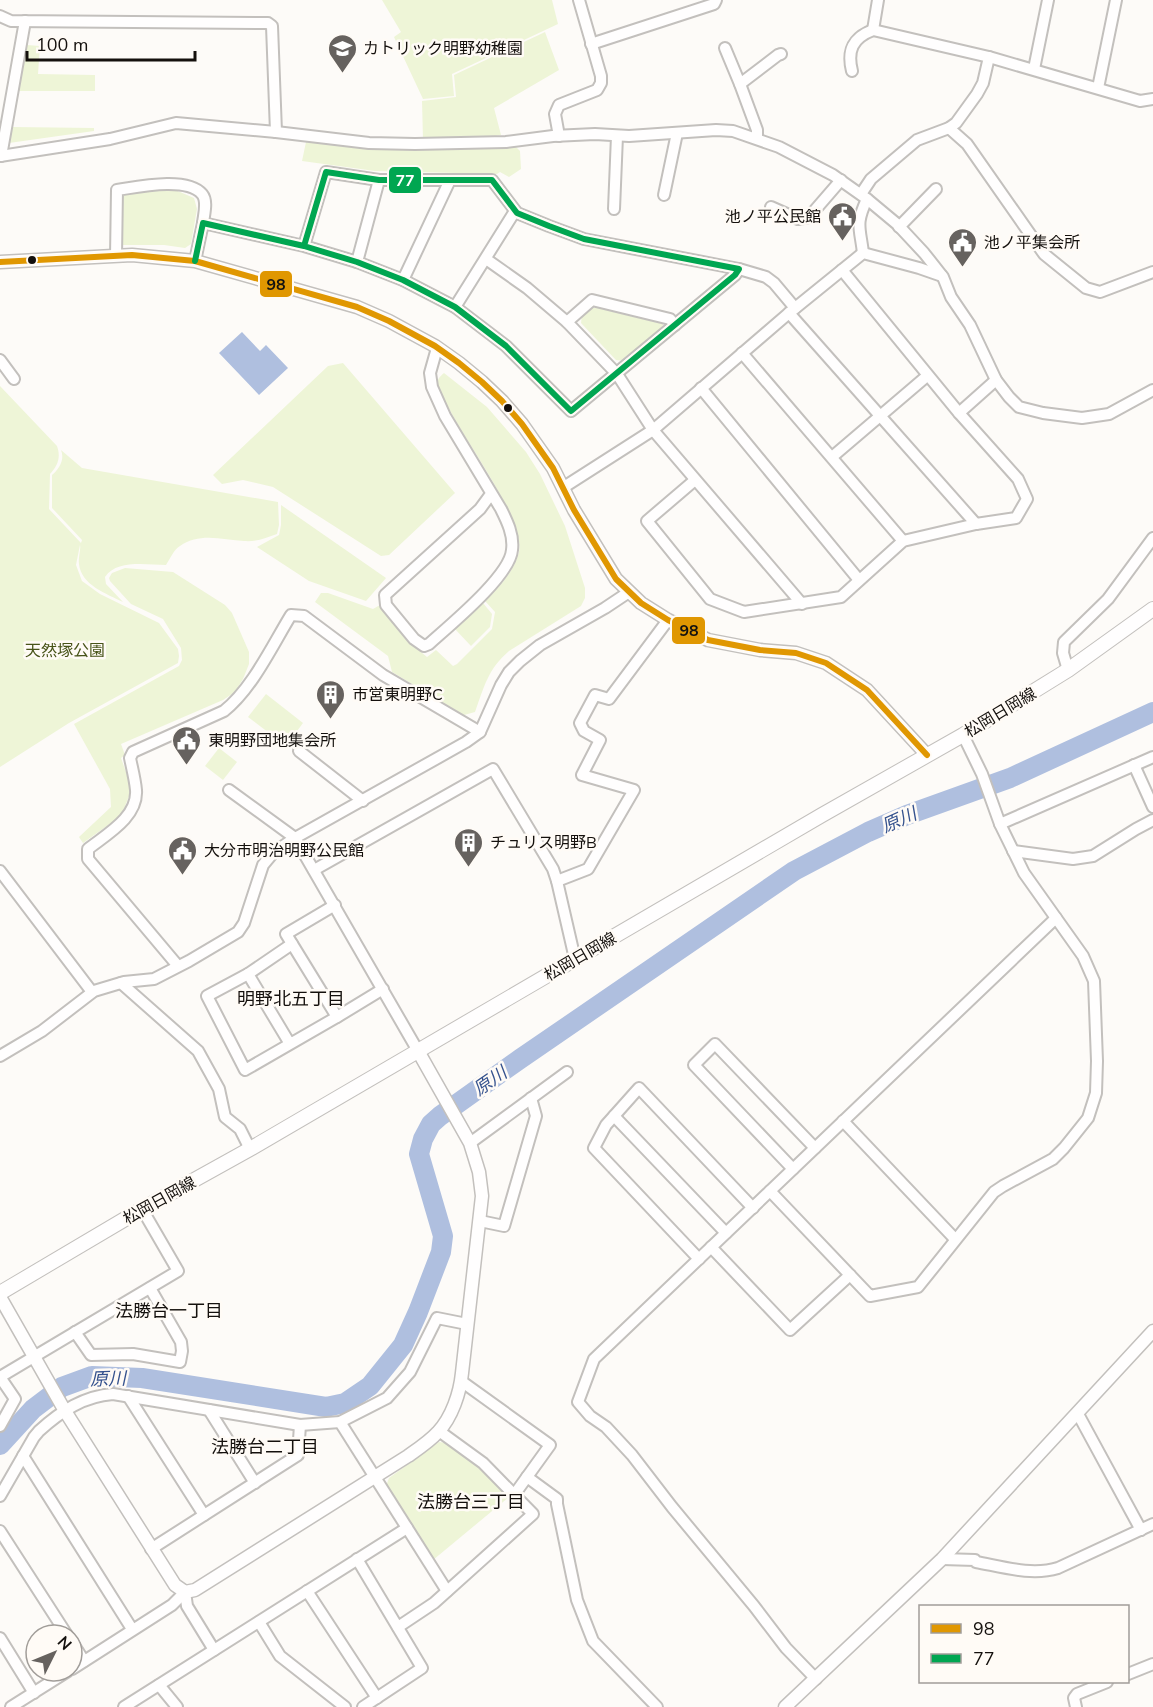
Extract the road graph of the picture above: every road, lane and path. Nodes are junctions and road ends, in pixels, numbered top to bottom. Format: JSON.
{"nodes":[{"id":1,"x":579,"y":0,"type":"edge"},
{"id":2,"x":716,"y":0,"type":"edge"},
{"id":3,"x":878,"y":0,"type":"edge"},
{"id":4,"x":1048,"y":0,"type":"edge"},
{"id":5,"x":1116,"y":0,"type":"edge"},
{"id":6,"x":0,"y":16,"type":"edge"},
{"id":7,"x":25,"y":21,"type":"junction"},
{"id":8,"x":873,"y":30,"type":"junction"},
{"id":9,"x":591,"y":44,"type":"junction"},
{"id":10,"x":725,"y":48,"type":"dead end"},
{"id":11,"x":781,"y":54,"type":"dead end"},
{"id":12,"x":989,"y":57,"type":"junction"},
{"id":13,"x":1034,"y":69,"type":"junction"},
{"id":14,"x":852,"y":71,"type":"dead end"},
{"id":15,"x":740,"y":84,"type":"junction"},
{"id":16,"x":1098,"y":88,"type":"junction"},
{"id":17,"x":1153,"y":99,"type":"edge"},
{"id":18,"x":949,"y":128,"type":"junction"},
{"id":19,"x":276,"y":132,"type":"junction"},
{"id":20,"x":677,"y":133,"type":"junction"},
{"id":21,"x":559,"y":136,"type":"junction"},
{"id":22,"x":617,"y":136,"type":"junction"},
{"id":23,"x":758,"y":138,"type":"junction"},
{"id":24,"x":1,"y":156,"type":"edge"},
{"id":25,"x":380,"y":180,"type":"junction"},
{"id":26,"x":450,"y":180,"type":"junction"},
{"id":27,"x":841,"y":180,"type":"junction"},
{"id":28,"x":936,"y":189,"type":"dead end"},
{"id":29,"x":664,"y":195,"type":"dead end"},
{"id":30,"x":864,"y":197,"type":"junction"},
{"id":31,"x":771,"y":207,"type":"dead end"},
{"id":32,"x":615,"y":209,"type":"dead end"},
{"id":33,"x":515,"y":211,"type":"junction"},
{"id":34,"x":203,"y":223,"type":"junction"},
{"id":35,"x":899,"y":227,"type":"junction"},
{"id":36,"x":304,"y":246,"type":"junction"},
{"id":37,"x":862,"y":253,"type":"junction"},
{"id":38,"x":116,"y":256,"type":"junction"},
{"id":39,"x":486,"y":259,"type":"junction"},
{"id":40,"x":195,"y":261,"type":"junction"},
{"id":41,"x":0,"y":262,"type":"edge"},
{"id":42,"x":357,"y":262,"type":"junction"},
{"id":43,"x":739,"y":269,"type":"junction"},
{"id":44,"x":842,"y":270,"type":"junction"},
{"id":45,"x":1153,"y":272,"type":"edge"},
{"id":46,"x":943,"y":277,"type":"junction"},
{"id":47,"x":404,"y":280,"type":"junction"},
{"id":48,"x":455,"y":307,"type":"junction"},
{"id":49,"x":792,"y":311,"type":"junction"},
{"id":50,"x":567,"y":322,"type":"junction"},
{"id":51,"x":675,"y":325,"type":"junction"},
{"id":52,"x":437,"y":348,"type":"junction"},
{"id":53,"x":742,"y":353,"type":"junction"},
{"id":54,"x":0,"y":360,"type":"edge"},
{"id":55,"x":617,"y":374,"type":"junction"},
{"id":56,"x":927,"y":376,"type":"junction"},
{"id":57,"x":14,"y":379,"type":"dead end"},
{"id":58,"x":996,"y":380,"type":"junction"},
{"id":59,"x":701,"y":388,"type":"junction"},
{"id":60,"x":1153,"y":390,"type":"edge"},
{"id":61,"x":959,"y":413,"type":"junction"},
{"id":62,"x":880,"y":416,"type":"junction"},
{"id":63,"x":653,"y":430,"type":"junction"},
{"id":64,"x":832,"y":457,"type":"junction"},
{"id":65,"x":695,"y":480,"type":"junction"},
{"id":66,"x":564,"y":487,"type":"junction"},
{"id":67,"x":491,"y":494,"type":"junction"},
{"id":68,"x":976,"y":524,"type":"junction"},
{"id":69,"x":1153,"y":538,"type":"edge"},
{"id":70,"x":903,"y":541,"type":"junction"},
{"id":71,"x":859,"y":580,"type":"junction"},
{"id":72,"x":628,"y":592,"type":"junction"},
{"id":73,"x":802,"y":604,"type":"junction"},
{"id":74,"x":1153,"y":609,"type":"edge"},
{"id":75,"x":668,"y":620,"type":"junction"},
{"id":76,"x":1068,"y":670,"type":"junction"},
{"id":77,"x":480,"y":732,"type":"junction"},
{"id":78,"x":963,"y":735,"type":"junction"},
{"id":79,"x":299,"y":751,"type":"dead end"},
{"id":80,"x":927,"y":755,"type":"junction"},
{"id":81,"x":1153,"y":757,"type":"edge"},
{"id":82,"x":1134,"y":765,"type":"junction"},
{"id":83,"x":229,"y":790,"type":"dead end"},
{"id":84,"x":363,"y":801,"type":"junction"},
{"id":85,"x":1153,"y":807,"type":"edge"},
{"id":86,"x":1153,"y":820,"type":"edge"},
{"id":87,"x":1000,"y":824,"type":"junction"},
{"id":88,"x":295,"y":838,"type":"junction"},
{"id":89,"x":1013,"y":851,"type":"junction"},
{"id":90,"x":314,"y":870,"type":"junction"},
{"id":91,"x":0,"y":871,"type":"edge"},
{"id":92,"x":557,"y":881,"type":"junction"},
{"id":93,"x":335,"y":904,"type":"junction"},
{"id":94,"x":1056,"y":918,"type":"junction"},
{"id":95,"x":292,"y":944,"type":"junction"},
{"id":96,"x":575,"y":959,"type":"junction"},
{"id":97,"x":178,"y":966,"type":"junction"},
{"id":98,"x":248,"y":974,"type":"junction"},
{"id":99,"x":121,"y":983,"type":"junction"},
{"id":100,"x":383,"y":989,"type":"junction"},
{"id":101,"x":92,"y":992,"type":"junction"},
{"id":102,"x":337,"y":1017,"type":"junction"},
{"id":103,"x":290,"y":1044,"type":"junction"},
{"id":104,"x":418,"y":1051,"type":"junction"},
{"id":105,"x":0,"y":1056,"type":"edge"},
{"id":106,"x":567,"y":1072,"type":"dead end"},
{"id":107,"x":531,"y":1098,"type":"junction"},
{"id":108,"x":614,"y":1116,"type":"junction"},
{"id":109,"x":843,"y":1121,"type":"junction"},
{"id":110,"x":470,"y":1143,"type":"junction"},
{"id":111,"x":815,"y":1148,"type":"junction"},
{"id":112,"x":250,"y":1149,"type":"junction"},
{"id":113,"x":794,"y":1169,"type":"junction"},
{"id":114,"x":770,"y":1191,"type":"junction"},
{"id":115,"x":753,"y":1208,"type":"junction"},
{"id":116,"x":142,"y":1209,"type":"junction"},
{"id":117,"x":480,"y":1221,"type":"junction"},
{"id":118,"x":726,"y":1233,"type":"junction"},
{"id":119,"x":955,"y":1239,"type":"junction"},
{"id":120,"x":711,"y":1247,"type":"junction"},
{"id":121,"x":699,"y":1259,"type":"junction"},
{"id":122,"x":850,"y":1275,"type":"junction"},
{"id":123,"x":150,"y":1288,"type":"junction"},
{"id":124,"x":0,"y":1293,"type":"edge"},
{"id":125,"x":0,"y":1298,"type":"edge"},
{"id":126,"x":467,"y":1324,"type":"junction"},
{"id":127,"x":1153,"y":1331,"type":"edge"},
{"id":128,"x":75,"y":1332,"type":"junction"},
{"id":129,"x":35,"y":1356,"type":"junction"},
{"id":130,"x":461,"y":1382,"type":"junction"},
{"id":131,"x":128,"y":1396,"type":"junction"},
{"id":132,"x":62,"y":1406,"type":"junction"},
{"id":133,"x":209,"y":1410,"type":"junction"},
{"id":134,"x":1078,"y":1414,"type":"junction"},
{"id":135,"x":340,"y":1422,"type":"junction"},
{"id":136,"x":300,"y":1425,"type":"junction"},
{"id":137,"x":0,"y":1426,"type":"edge"},
{"id":138,"x":439,"y":1431,"type":"junction"},
{"id":139,"x":23,"y":1456,"type":"junction"},
{"id":140,"x":527,"y":1477,"type":"junction"},
{"id":141,"x":375,"y":1478,"type":"junction"},
{"id":142,"x":255,"y":1483,"type":"junction"},
{"id":143,"x":514,"y":1495,"type":"junction"},
{"id":144,"x":0,"y":1496,"type":"edge"},
{"id":145,"x":204,"y":1515,"type":"junction"},
{"id":146,"x":1153,"y":1524,"type":"edge"},
{"id":147,"x":407,"y":1528,"type":"junction"},
{"id":148,"x":1142,"y":1530,"type":"junction"},
{"id":149,"x":0,"y":1531,"type":"edge"},
{"id":150,"x":151,"y":1549,"type":"junction"},
{"id":151,"x":942,"y":1559,"type":"junction"},
{"id":152,"x":357,"y":1560,"type":"junction"},
{"id":153,"x":307,"y":1591,"type":"junction"},
{"id":154,"x":447,"y":1591,"type":"junction"},
{"id":155,"x":185,"y":1592,"type":"junction"},
{"id":156,"x":259,"y":1622,"type":"junction"},
{"id":157,"x":60,"y":1623,"type":"edge"},
{"id":158,"x":398,"y":1627,"type":"junction"},
{"id":159,"x":132,"y":1629,"type":"junction"},
{"id":160,"x":0,"y":1638,"type":"edge"},
{"id":161,"x":214,"y":1650,"type":"junction"},
{"id":162,"x":84,"y":1661,"type":"edge"},
{"id":163,"x":1153,"y":1664,"type":"edge"},
{"id":164,"x":1129,"y":1674,"type":"edge"},
{"id":165,"x":816,"y":1679,"type":"junction"},
{"id":166,"x":50,"y":1683,"type":"edge"},
{"id":167,"x":1104,"y":1683,"type":"edge"},
{"id":168,"x":159,"y":1685,"type":"junction"},
{"id":169,"x":34,"y":1693,"type":"junction"},
{"id":170,"x":376,"y":1698,"type":"junction"},
{"id":171,"x":11,"y":1707,"type":"edge"},
{"id":172,"x":124,"y":1707,"type":"edge"},
{"id":173,"x":177,"y":1707,"type":"edge"},
{"id":174,"x":345,"y":1707,"type":"edge"},
{"id":175,"x":363,"y":1707,"type":"edge"},
{"id":176,"x":657,"y":1707,"type":"edge"},
{"id":177,"x":785,"y":1707,"type":"edge"},
{"id":178,"x":1076,"y":1707,"type":"edge"}],
"edges":[{"from":1,"to":9,"type":"street"},
{"from":2,"to":9,"type":"street"},
{"from":3,"to":8,"type":"street"},
{"from":4,"to":13,"type":"street"},
{"from":5,"to":16,"type":"street"},
{"from":6,"to":7,"type":"street"},
{"from":7,"to":19,"type":"street"},
{"from":7,"to":24,"type":"street"},
{"from":8,"to":12,"type":"street"},
{"from":8,"to":14,"type":"street"},
{"from":9,"to":21,"type":"street"},
{"from":10,"to":15,"type":"street"},
{"from":11,"to":15,"type":"street"},
{"from":12,"to":13,"type":"street"},
{"from":12,"to":18,"type":"street"},
{"from":13,"to":16,"type":"street"},
{"from":15,"to":23,"type":"street"},
{"from":16,"to":17,"type":"street"},
{"from":18,"to":30,"type":"street"},
{"from":18,"to":45,"type":"street"},
{"from":19,"to":21,"type":"street"},
{"from":19,"to":24,"type":"street"},
{"from":20,"to":22,"type":"street"},
{"from":20,"to":23,"type":"street"},
{"from":20,"to":29,"type":"street"},
{"from":21,"to":22,"type":"street"},
{"from":22,"to":32,"type":"street"},
{"from":23,"to":27,"type":"street"},
{"from":25,"to":26,"type":"street"},
{"from":25,"to":36,"type":"street"},
{"from":25,"to":42,"type":"street"},
{"from":26,"to":33,"type":"street"},
{"from":26,"to":47,"type":"street"},
{"from":27,"to":30,"type":"street"},
{"from":27,"to":31,"type":"street"},
{"from":28,"to":35,"type":"street"},
{"from":30,"to":35,"type":"street"},
{"from":30,"to":37,"type":"street"},
{"from":33,"to":39,"type":"street"},
{"from":33,"to":43,"type":"street"},
{"from":34,"to":36,"type":"street"},
{"from":34,"to":38,"type":"street"},
{"from":34,"to":40,"type":"street"},
{"from":35,"to":46,"type":"street"},
{"from":36,"to":42,"type":"street"},
{"from":37,"to":44,"type":"street"},
{"from":37,"to":46,"type":"street"},
{"from":38,"to":40,"type":"street"},
{"from":38,"to":41,"type":"street"},
{"from":39,"to":48,"type":"street"},
{"from":39,"to":50,"type":"street"},
{"from":40,"to":52,"type":"street"},
{"from":42,"to":47,"type":"street"},
{"from":43,"to":49,"type":"street"},
{"from":43,"to":51,"type":"street"},
{"from":44,"to":49,"type":"street"},
{"from":44,"to":56,"type":"street"},
{"from":46,"to":58,"type":"street"},
{"from":47,"to":48,"type":"street"},
{"from":48,"to":55,"type":"street"},
{"from":49,"to":53,"type":"street"},
{"from":49,"to":62,"type":"street"},
{"from":50,"to":51,"type":"street"},
{"from":50,"to":55,"type":"street"},
{"from":51,"to":55,"type":"street"},
{"from":52,"to":66,"type":"street"},
{"from":52,"to":67,"type":"street"},
{"from":53,"to":59,"type":"street"},
{"from":53,"to":64,"type":"street"},
{"from":54,"to":57,"type":"street"},
{"from":55,"to":63,"type":"street"},
{"from":56,"to":61,"type":"street"},
{"from":56,"to":62,"type":"street"},
{"from":58,"to":60,"type":"street"},
{"from":58,"to":61,"type":"street"},
{"from":59,"to":63,"type":"street"},
{"from":59,"to":71,"type":"street"},
{"from":61,"to":68,"type":"street"},
{"from":62,"to":64,"type":"street"},
{"from":62,"to":68,"type":"street"},
{"from":63,"to":65,"type":"street"},
{"from":63,"to":66,"type":"street"},
{"from":64,"to":70,"type":"street"},
{"from":65,"to":73,"type":"street"},
{"from":65,"to":73,"type":"street"},
{"from":66,"to":72,"type":"street"},
{"from":67,"to":67,"type":"street"},
{"from":68,"to":70,"type":"street"},
{"from":69,"to":76,"type":"street"},
{"from":70,"to":71,"type":"street"},
{"from":71,"to":73,"type":"street"},
{"from":72,"to":75,"type":"street"},
{"from":72,"to":77,"type":"street"},
{"from":74,"to":76,"type":"main road","name":"松岡日岡線"},
{"from":75,"to":80,"type":"street"},
{"from":75,"to":92,"type":"street"},
{"from":76,"to":78,"type":"main road","name":"松岡日岡線"},
{"from":77,"to":84,"type":"street"},
{"from":77,"to":97,"type":"street"},
{"from":78,"to":80,"type":"main road","name":"松岡日岡線"},
{"from":78,"to":87,"type":"street"},
{"from":79,"to":84,"type":"street"},
{"from":80,"to":96,"type":"main road","name":"松岡日岡線"},
{"from":81,"to":82,"type":"street"},
{"from":82,"to":85,"type":"street"},
{"from":82,"to":87,"type":"street"},
{"from":83,"to":88,"type":"street"},
{"from":84,"to":88,"type":"street"},
{"from":86,"to":89,"type":"street"},
{"from":87,"to":89,"type":"street"},
{"from":88,"to":90,"type":"street"},
{"from":88,"to":97,"type":"street"},
{"from":89,"to":94,"type":"street"},
{"from":90,"to":92,"type":"street"},
{"from":90,"to":93,"type":"street"},
{"from":91,"to":101,"type":"street"},
{"from":92,"to":96,"type":"street"},
{"from":93,"to":95,"type":"street"},
{"from":93,"to":100,"type":"street"},
{"from":94,"to":109,"type":"street"},
{"from":94,"to":119,"type":"street"},
{"from":95,"to":98,"type":"street"},
{"from":95,"to":102,"type":"street"},
{"from":96,"to":104,"type":"main road","name":"松岡日岡線"},
{"from":97,"to":99,"type":"street"},
{"from":98,"to":103,"type":"street"},
{"from":98,"to":103,"type":"street"},
{"from":99,"to":101,"type":"street"},
{"from":99,"to":112,"type":"street"},
{"from":100,"to":102,"type":"street"},
{"from":100,"to":104,"type":"street"},
{"from":101,"to":105,"type":"street"},
{"from":102,"to":103,"type":"street"},
{"from":104,"to":110,"type":"street"},
{"from":104,"to":112,"type":"main road","name":"松岡日岡線"},
{"from":106,"to":107,"type":"street"},
{"from":107,"to":110,"type":"street"},
{"from":107,"to":117,"type":"street"},
{"from":108,"to":115,"type":"street"},
{"from":108,"to":118,"type":"street"},
{"from":108,"to":121,"type":"street"},
{"from":109,"to":111,"type":"street"},
{"from":109,"to":119,"type":"street"},
{"from":110,"to":117,"type":"street"},
{"from":111,"to":113,"type":"street"},
{"from":111,"to":113,"type":"street"},
{"from":112,"to":116,"type":"main road","name":"松岡日岡線"},
{"from":113,"to":114,"type":"street"},
{"from":114,"to":115,"type":"street"},
{"from":114,"to":122,"type":"street"},
{"from":115,"to":118,"type":"street"},
{"from":116,"to":123,"type":"street"},
{"from":116,"to":124,"type":"main road","name":"松岡日岡線"},
{"from":117,"to":126,"type":"street"},
{"from":118,"to":120,"type":"street"},
{"from":119,"to":122,"type":"street"},
{"from":120,"to":121,"type":"street"},
{"from":120,"to":122,"type":"street"},
{"from":121,"to":165,"type":"street"},
{"from":123,"to":128,"type":"street"},
{"from":123,"to":128,"type":"street"},
{"from":125,"to":129,"type":"street"},
{"from":126,"to":130,"type":"street"},
{"from":126,"to":135,"type":"street"},
{"from":127,"to":134,"type":"street"},
{"from":128,"to":129,"type":"street"},
{"from":129,"to":132,"type":"street"},
{"from":129,"to":137,"type":"street"},
{"from":130,"to":138,"type":"street"},
{"from":130,"to":140,"type":"street"},
{"from":131,"to":132,"type":"street"},
{"from":131,"to":133,"type":"street"},
{"from":131,"to":145,"type":"street"},
{"from":132,"to":139,"type":"street"},
{"from":132,"to":150,"type":"street"},
{"from":133,"to":136,"type":"street"},
{"from":133,"to":142,"type":"street"},
{"from":134,"to":148,"type":"street"},
{"from":134,"to":151,"type":"street"},
{"from":135,"to":136,"type":"street"},
{"from":135,"to":141,"type":"street"},
{"from":136,"to":142,"type":"street"},
{"from":138,"to":141,"type":"street"},
{"from":138,"to":143,"type":"street"},
{"from":139,"to":144,"type":"street"},
{"from":139,"to":159,"type":"street"},
{"from":140,"to":143,"type":"street"},
{"from":140,"to":176,"type":"street"},
{"from":141,"to":147,"type":"street"},
{"from":141,"to":155,"type":"street"},
{"from":142,"to":145,"type":"street"},
{"from":143,"to":154,"type":"street"},
{"from":145,"to":150,"type":"street"},
{"from":146,"to":148,"type":"street"},
{"from":147,"to":152,"type":"street"},
{"from":147,"to":154,"type":"street"},
{"from":148,"to":151,"type":"street"},
{"from":149,"to":157,"type":"street"},
{"from":150,"to":155,"type":"street"},
{"from":151,"to":165,"type":"street"},
{"from":152,"to":153,"type":"street"},
{"from":152,"to":158,"type":"street"},
{"from":153,"to":156,"type":"street"},
{"from":153,"to":170,"type":"street"},
{"from":154,"to":158,"type":"street"},
{"from":155,"to":159,"type":"street"},
{"from":155,"to":161,"type":"street"},
{"from":156,"to":161,"type":"street"},
{"from":156,"to":174,"type":"street"},
{"from":158,"to":170,"type":"street"},
{"from":159,"to":162,"type":"street"},
{"from":160,"to":169,"type":"street"},
{"from":161,"to":168,"type":"street"},
{"from":163,"to":164,"type":"street"},
{"from":165,"to":177,"type":"street"},
{"from":166,"to":169,"type":"street"},
{"from":167,"to":178,"type":"street"},
{"from":168,"to":172,"type":"street"},
{"from":168,"to":173,"type":"street"},
{"from":169,"to":171,"type":"street"},
{"from":170,"to":175,"type":"street"}]}
